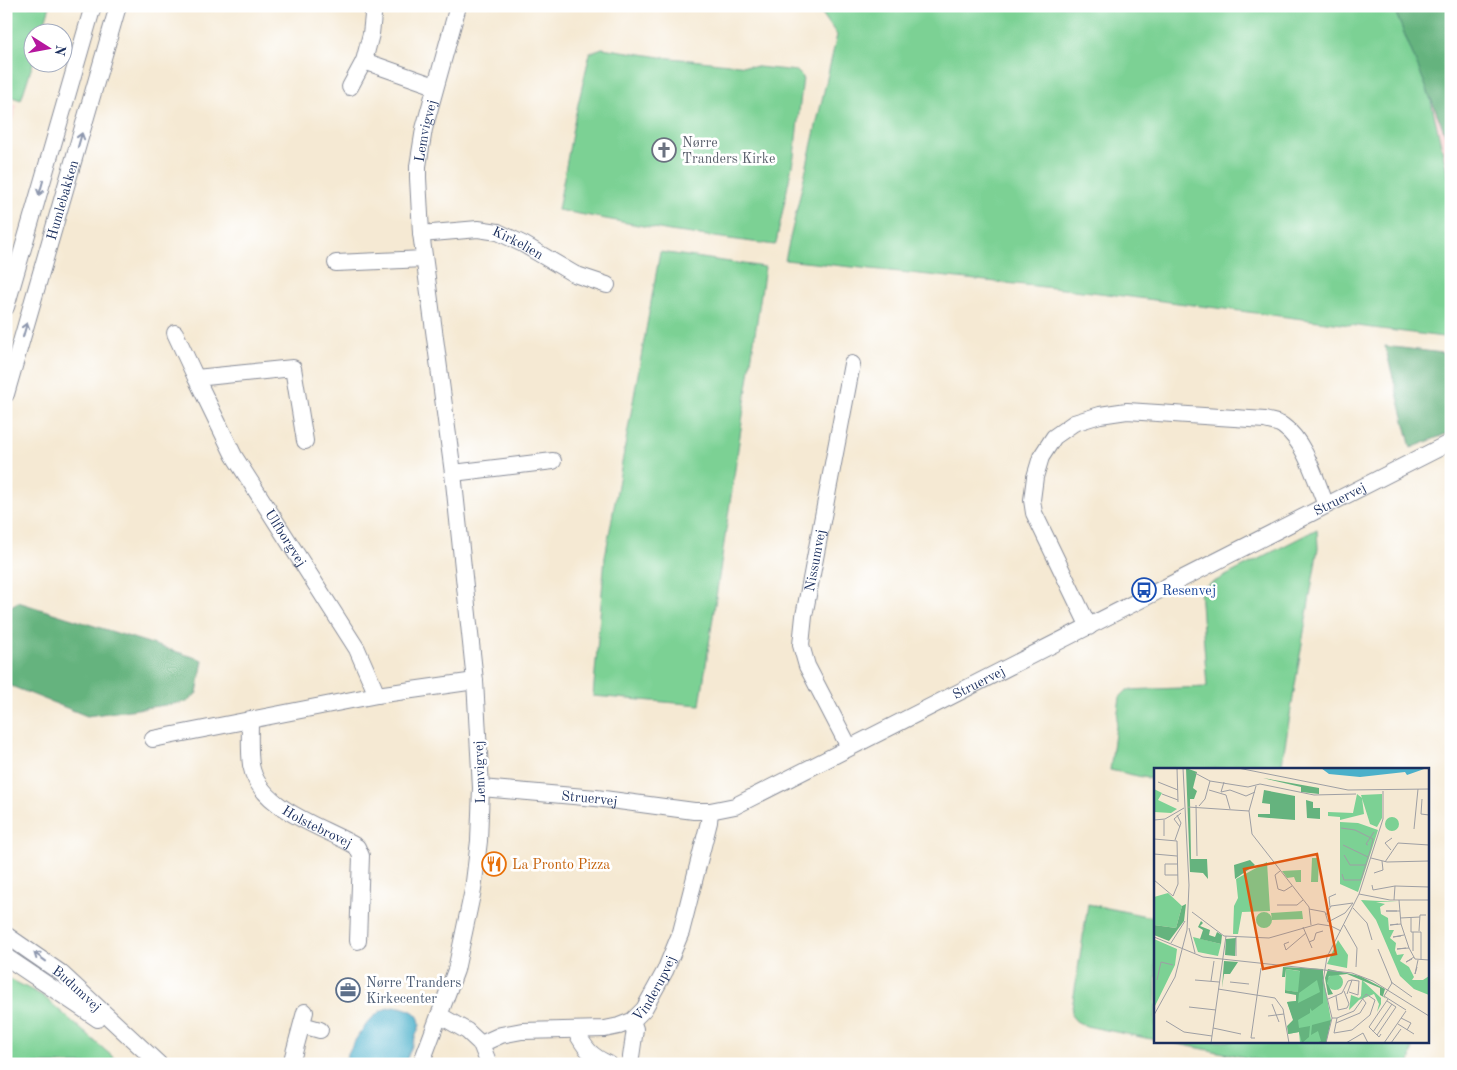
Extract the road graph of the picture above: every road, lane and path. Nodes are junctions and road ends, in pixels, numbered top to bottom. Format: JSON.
{"nodes":[{"id":1,"x":93,"y":6,"type":"edge"},
{"id":2,"x":118,"y":6,"type":"edge"},
{"id":3,"x":374,"y":6,"type":"edge"},
{"id":4,"x":458,"y":6,"type":"edge"},
{"id":5,"x":364,"y":62,"type":"junction"},
{"id":6,"x":435,"y":86,"type":"junction"},
{"id":7,"x":350,"y":87,"type":"dead end"},
{"id":8,"x":421,"y":234,"type":"junction"},
{"id":9,"x":424,"y":259,"type":"junction"},
{"id":10,"x":336,"y":264,"type":"dead end"},
{"id":11,"x":607,"y":284,"type":"dead end"},
{"id":12,"x":6,"y":307,"type":"edge"},
{"id":13,"x":175,"y":333,"type":"dead end"},
{"id":14,"x":852,"y":364,"type":"dead end"},
{"id":15,"x":196,"y":378,"type":"junction"},
{"id":16,"x":6,"y":394,"type":"edge"},
{"id":17,"x":305,"y":441,"type":"dead end"},
{"id":18,"x":1451,"y":442,"type":"edge"},
{"id":19,"x":553,"y":461,"type":"dead end"},
{"id":20,"x":453,"y":473,"type":"junction"},
{"id":21,"x":1326,"y":505,"type":"junction"},
{"id":22,"x":1089,"y":627,"type":"junction"},
{"id":23,"x":475,"y":681,"type":"junction"},
{"id":24,"x":377,"y":695,"type":"junction"},
{"id":25,"x":250,"y":719,"type":"junction"},
{"id":26,"x":152,"y":738,"type":"dead end"},
{"id":27,"x":849,"y":747,"type":"junction"},
{"id":28,"x":481,"y":788,"type":"junction"},
{"id":29,"x":710,"y":811,"type":"junction"},
{"id":30,"x":6,"y":935,"type":"edge"},
{"id":31,"x":358,"y":941,"type":"dead end"},
{"id":32,"x":6,"y":957,"type":"edge"},
{"id":33,"x":439,"y":1015,"type":"junction"},
{"id":34,"x":632,"y":1020,"type":"junction"},
{"id":35,"x":320,"y":1030,"type":"dead end"},
{"id":36,"x":575,"y":1030,"type":"junction"},
{"id":37,"x":481,"y":1044,"type":"junction"},
{"id":38,"x":141,"y":1048,"type":"junction"},
{"id":39,"x":159,"y":1064,"type":"edge"},
{"id":40,"x":291,"y":1064,"type":"edge"},
{"id":41,"x":421,"y":1064,"type":"edge"},
{"id":42,"x":490,"y":1064,"type":"edge"},
{"id":43,"x":609,"y":1064,"type":"edge"},
{"id":44,"x":630,"y":1064,"type":"edge"}],
"edges":[{"from":1,"to":12,"type":"street","name":"Humlebakken","one_way":true},
{"from":16,"to":2,"type":"street","name":"Humlebakken","one_way":true},
{"from":3,"to":5,"type":"street"},
{"from":4,"to":6,"type":"street","name":"Lemvigvej"},
{"from":5,"to":6,"type":"street"},
{"from":5,"to":7,"type":"street"},
{"from":6,"to":8,"type":"street","name":"Lemvigvej"},
{"from":8,"to":9,"type":"street","name":"Lemvigvej"},
{"from":8,"to":11,"type":"street","name":"Kirkelien"},
{"from":9,"to":10,"type":"street"},
{"from":9,"to":20,"type":"street","name":"Lemvigvej"},
{"from":13,"to":15,"type":"street","name":"Ulfborgvej"},
{"from":14,"to":27,"type":"street","name":"Nissumvej"},
{"from":15,"to":17,"type":"street"},
{"from":15,"to":24,"type":"street","name":"Ulfborgvej"},
{"from":18,"to":21,"type":"street","name":"Struervej"},
{"from":19,"to":20,"type":"street"},
{"from":20,"to":23,"type":"street","name":"Lemvigvej"},
{"from":21,"to":22,"type":"street","name":"Struervej"},
{"from":21,"to":22,"type":"street"},
{"from":22,"to":27,"type":"street","name":"Struervej"},
{"from":23,"to":24,"type":"street"},
{"from":23,"to":28,"type":"street","name":"Lemvigvej"},
{"from":24,"to":25,"type":"street"},
{"from":25,"to":26,"type":"street"},
{"from":25,"to":31,"type":"street","name":"Holstebrovej"},
{"from":27,"to":29,"type":"street","name":"Struervej"},
{"from":28,"to":29,"type":"street","name":"Struervej"},
{"from":28,"to":33,"type":"street","name":"Lemvigvej"},
{"from":29,"to":34,"type":"street","name":"Vinderupvej"},
{"from":38,"to":30,"type":"street","name":"Budumvej","one_way":true},
{"from":32,"to":38,"type":"street","name":"Budumvej"},
{"from":33,"to":37,"type":"street"},
{"from":33,"to":41,"type":"street","name":"Lemvigvej"},
{"from":34,"to":36,"type":"street","name":"Vinderupvej"},
{"from":34,"to":44,"type":"street"},
{"from":35,"to":40,"type":"street"},
{"from":36,"to":37,"type":"street","name":"Vinderupvej"},
{"from":36,"to":43,"type":"street"},
{"from":37,"to":42,"type":"street"},
{"from":38,"to":39,"type":"street","name":"Budumvej"}]}
